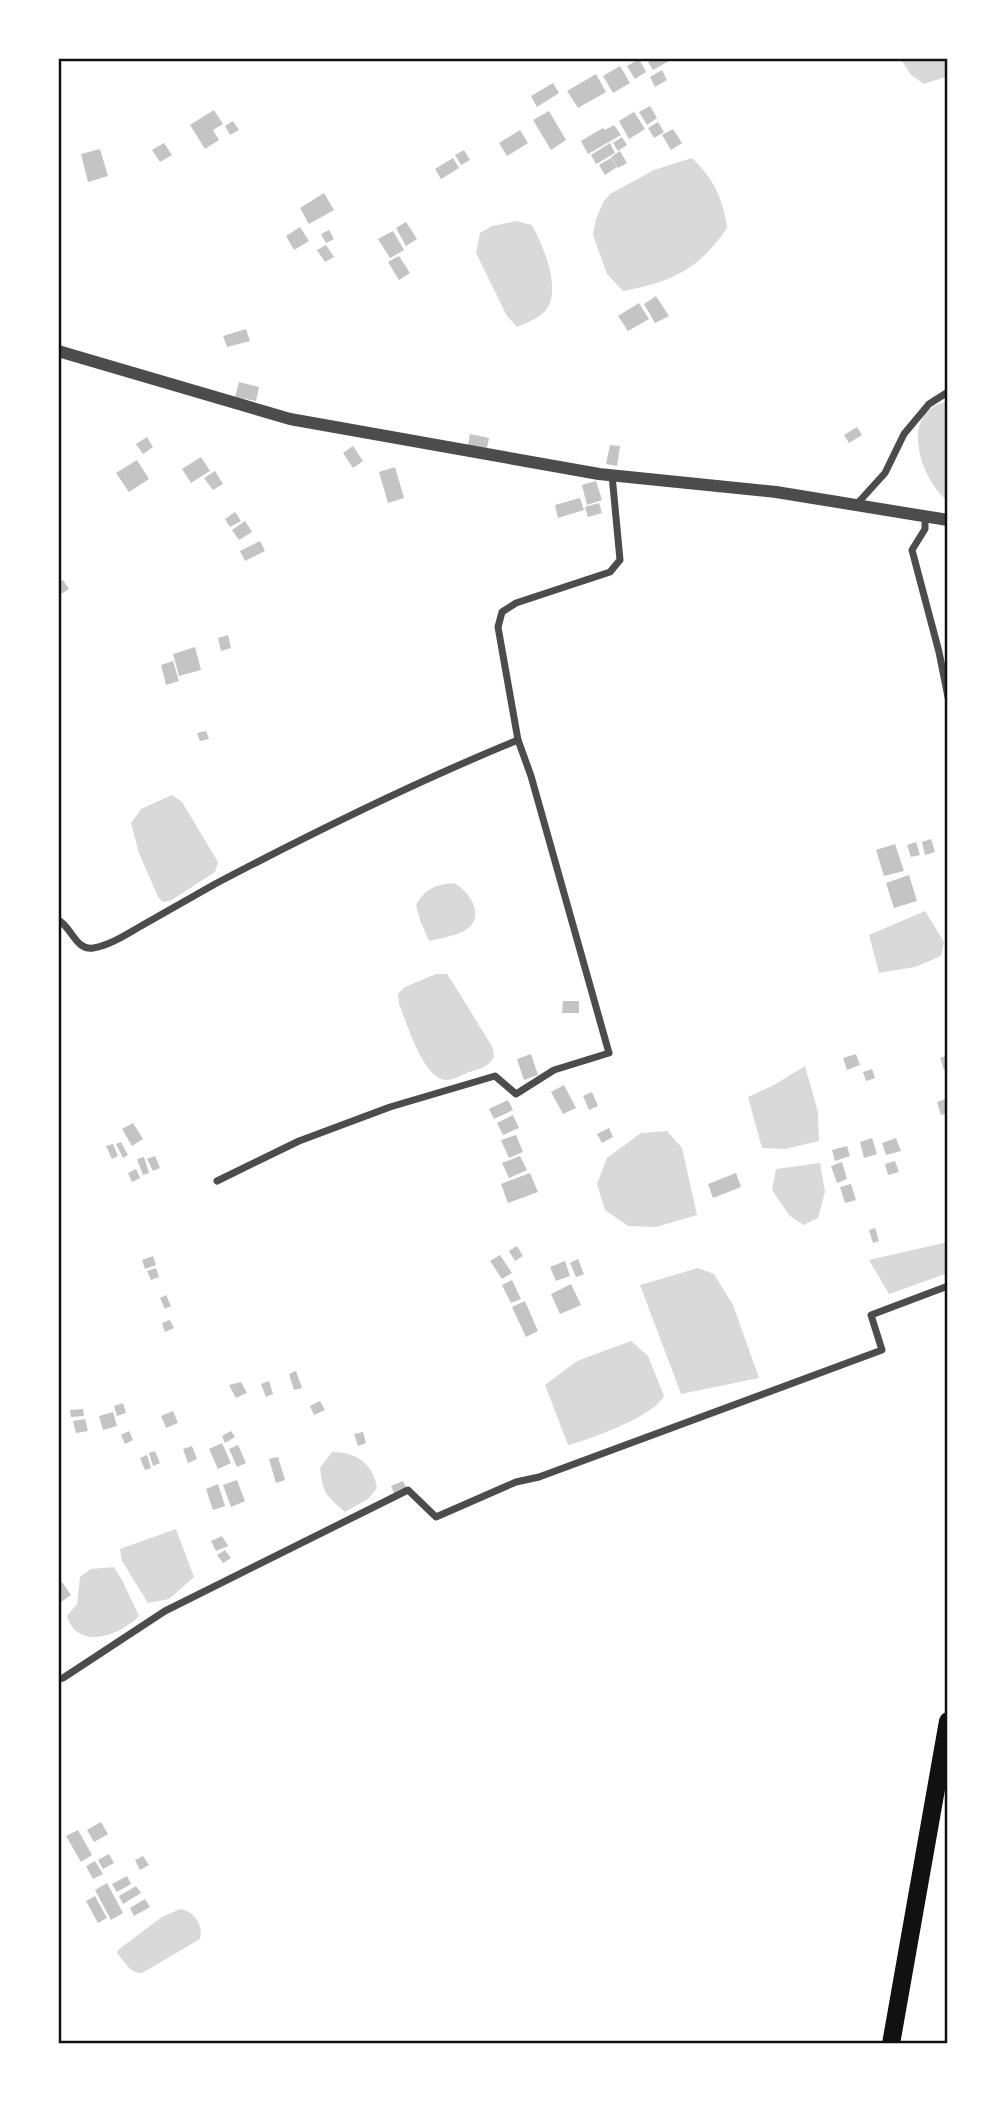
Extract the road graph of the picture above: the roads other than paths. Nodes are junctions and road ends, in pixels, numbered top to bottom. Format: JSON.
{"nodes":[{"id":1,"x":58,"y":351,"type":"edge"},
{"id":2,"x":948,"y":392,"type":"edge"},
{"id":3,"x":612,"y":475,"type":"junction"},
{"id":4,"x":855,"y":506,"type":"junction"},
{"id":5,"x":925,"y":517,"type":"junction"},
{"id":6,"x":948,"y":520,"type":"edge"},
{"id":7,"x":948,"y":697,"type":"edge"},
{"id":8,"x":519,"y":740,"type":"junction"},
{"id":9,"x":58,"y":920,"type":"edge"},
{"id":10,"x":217,"y":1181,"type":"dead end"},
{"id":11,"x":948,"y":1286,"type":"edge"},
{"id":12,"x":58,"y":1679,"type":"edge"},
{"id":13,"x":948,"y":1721,"type":"edge"},
{"id":14,"x":891,"y":2044,"type":"edge"}],
"edges":[{"from":1,"to":3,"type":"street"},
{"from":2,"to":4,"type":"street"},
{"from":3,"to":4,"type":"street"},
{"from":3,"to":8,"type":"street"},
{"from":4,"to":5,"type":"street"},
{"from":5,"to":6,"type":"street"},
{"from":5,"to":7,"type":"street"},
{"from":8,"to":9,"type":"street"},
{"from":8,"to":10,"type":"street"},
{"from":11,"to":12,"type":"street"},
{"from":13,"to":14,"type":"main road"}]}
